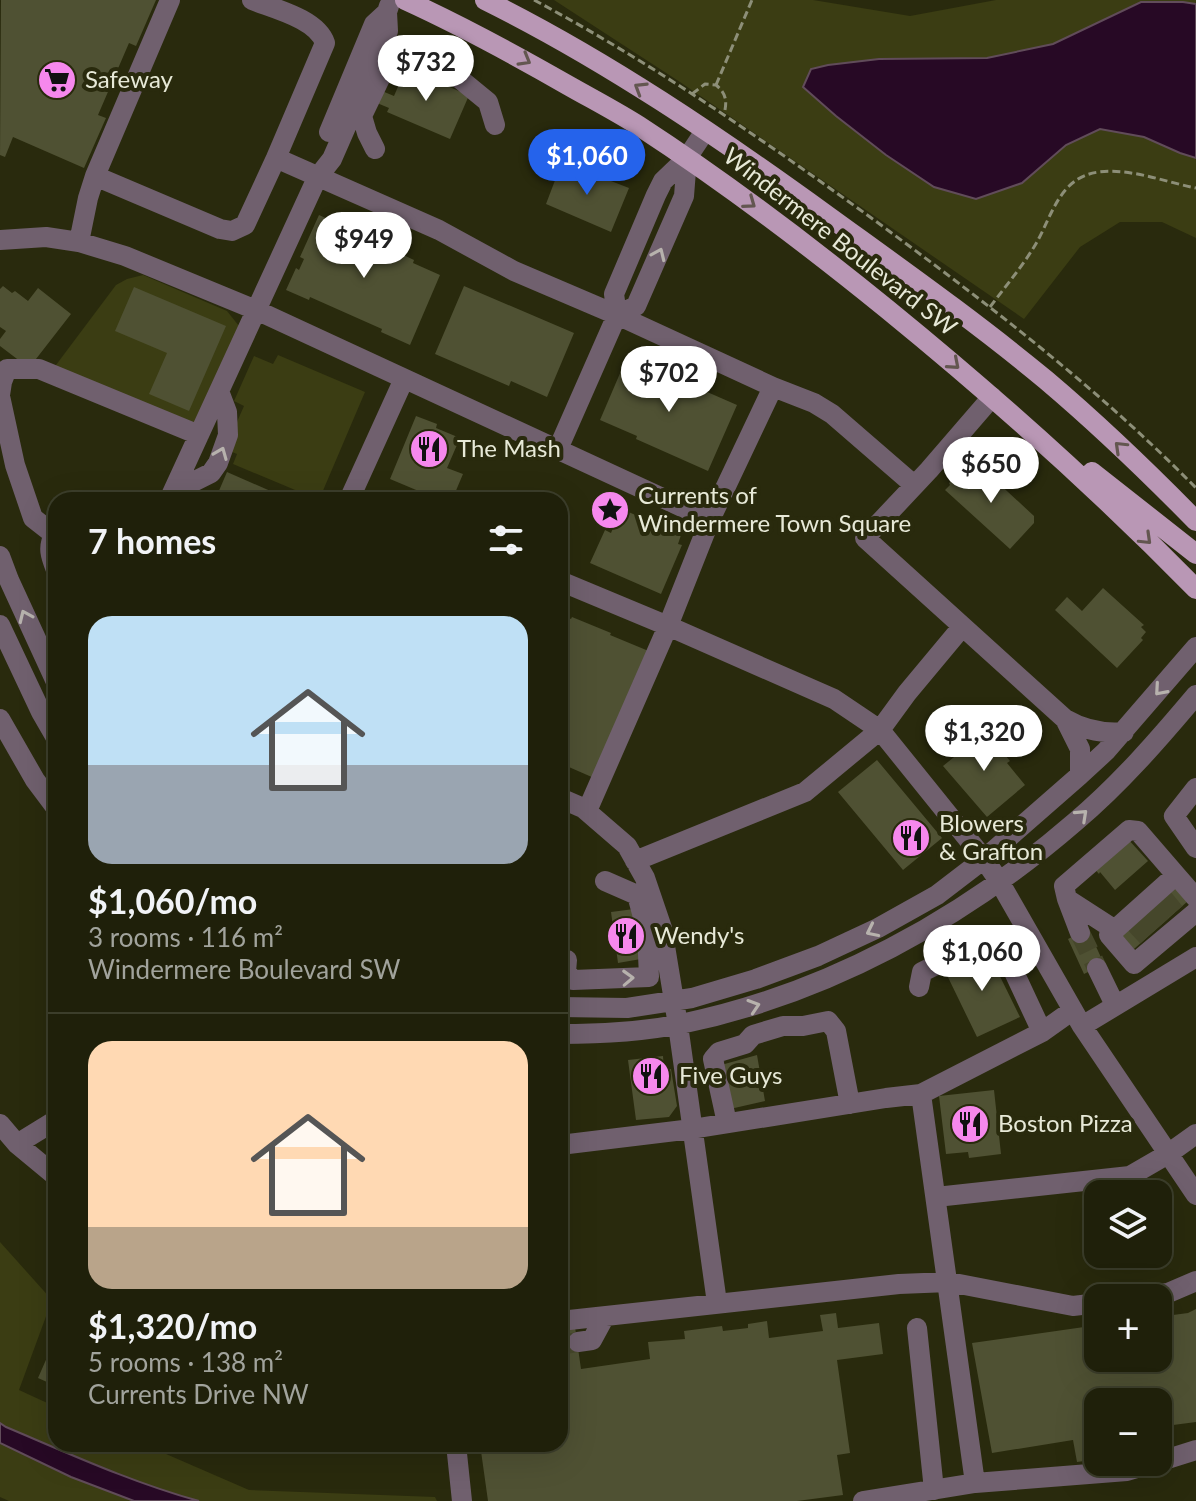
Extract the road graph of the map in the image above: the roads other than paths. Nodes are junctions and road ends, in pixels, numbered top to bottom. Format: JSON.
{"nodes":[{"id":1,"x":170,"y":0,"type":"edge"},
{"id":2,"x":252,"y":0,"type":"edge"},
{"id":3,"x":405,"y":0,"type":"edge"},
{"id":4,"x":485,"y":0,"type":"edge"},
{"id":5,"x":390,"y":6,"type":"edge"},
{"id":6,"x":495,"y":125,"type":"dead end"},
{"id":7,"x":705,"y":131,"type":"junction"},
{"id":8,"x":375,"y":149,"type":"dead end"},
{"id":9,"x":276,"y":158,"type":"junction"},
{"id":10,"x":687,"y":158,"type":"junction"},
{"id":11,"x":95,"y":176,"type":"junction"},
{"id":12,"x":317,"y":178,"type":"junction"},
{"id":13,"x":0,"y":240,"type":"edge"},
{"id":14,"x":79,"y":242,"type":"junction"},
{"id":15,"x":256,"y":310,"type":"junction"},
{"id":16,"x":617,"y":315,"type":"junction"},
{"id":17,"x":404,"y":379,"type":"junction"},
{"id":18,"x":773,"y":387,"type":"junction"},
{"id":19,"x":219,"y":391,"type":"junction"},
{"id":20,"x":0,"y":396,"type":"edge"},
{"id":21,"x":992,"y":397,"type":"junction"},
{"id":22,"x":199,"y":435,"type":"junction"},
{"id":23,"x":558,"y":449,"type":"junction"},
{"id":24,"x":1066,"y":463,"type":"junction"},
{"id":25,"x":914,"y":485,"type":"junction"},
{"id":26,"x":173,"y":492,"type":"edge"},
{"id":27,"x":178,"y":492,"type":"edge"},
{"id":28,"x":356,"y":492,"type":"edge"},
{"id":29,"x":710,"y":520,"type":"junction"},
{"id":30,"x":1196,"y":521,"type":"edge"},
{"id":31,"x":48,"y":530,"type":"edge"},
{"id":32,"x":1196,"y":554,"type":"edge"},
{"id":33,"x":0,"y":556,"type":"edge"},
{"id":34,"x":568,"y":584,"type":"edge"},
{"id":35,"x":1196,"y":589,"type":"edge"},
{"id":36,"x":0,"y":625,"type":"edge"},
{"id":37,"x":668,"y":626,"type":"junction"},
{"id":38,"x":962,"y":627,"type":"junction"},
{"id":39,"x":1196,"y":647,"type":"edge"},
{"id":40,"x":48,"y":662,"type":"edge"},
{"id":41,"x":48,"y":679,"type":"edge"},
{"id":42,"x":28,"y":686,"type":"junction"},
{"id":43,"x":1196,"y":695,"type":"edge"},
{"id":44,"x":0,"y":719,"type":"edge"},
{"id":45,"x":1065,"y":719,"type":"junction"},
{"id":46,"x":48,"y":723,"type":"edge"},
{"id":47,"x":880,"y":730,"type":"junction"},
{"id":48,"x":1124,"y":732,"type":"junction"},
{"id":49,"x":1080,"y":775,"type":"junction"},
{"id":50,"x":1196,"y":788,"type":"edge"},
{"id":51,"x":48,"y":797,"type":"edge"},
{"id":52,"x":568,"y":801,"type":"edge"},
{"id":53,"x":587,"y":811,"type":"junction"},
{"id":54,"x":1196,"y":848,"type":"edge"},
{"id":55,"x":984,"y":859,"type":"junction"},
{"id":56,"x":635,"y":861,"type":"junction"},
{"id":57,"x":1176,"y":875,"type":"junction"},
{"id":58,"x":605,"y":881,"type":"dead end"},
{"id":59,"x":999,"y":881,"type":"junction"},
{"id":60,"x":1196,"y":898,"type":"edge"},
{"id":61,"x":1067,"y":899,"type":"junction"},
{"id":62,"x":1155,"y":919,"type":"edge"},
{"id":63,"x":1080,"y":933,"type":"tunnel mouth"},
{"id":64,"x":1196,"y":957,"type":"edge"},
{"id":65,"x":1134,"y":964,"type":"junction"},
{"id":66,"x":1097,"y":968,"type":"tunnel mouth"},
{"id":67,"x":568,"y":974,"type":"edge"},
{"id":68,"x":1150,"y":985,"type":"junction"},
{"id":69,"x":919,"y":987,"type":"dead end"},
{"id":70,"x":673,"y":1000,"type":"junction"},
{"id":71,"x":1115,"y":1005,"type":"junction"},
{"id":72,"x":568,"y":1007,"type":"edge"},
{"id":73,"x":1078,"y":1018,"type":"junction"},
{"id":74,"x":678,"y":1025,"type":"junction"},
{"id":75,"x":1042,"y":1032,"type":"junction"},
{"id":76,"x":568,"y":1034,"type":"edge"},
{"id":77,"x":921,"y":1094,"type":"junction"},
{"id":78,"x":850,"y":1104,"type":"junction"},
{"id":79,"x":727,"y":1123,"type":"junction"},
{"id":80,"x":0,"y":1124,"type":"edge"},
{"id":81,"x":48,"y":1125,"type":"edge"},
{"id":82,"x":692,"y":1129,"type":"junction"},
{"id":83,"x":1196,"y":1134,"type":"edge"},
{"id":84,"x":17,"y":1144,"type":"junction"},
{"id":85,"x":568,"y":1144,"type":"edge"},
{"id":86,"x":1168,"y":1154,"type":"junction"},
{"id":87,"x":48,"y":1168,"type":"edge"},
{"id":88,"x":1196,"y":1195,"type":"edge"},
{"id":89,"x":936,"y":1197,"type":"junction"},
{"id":90,"x":1196,"y":1281,"type":"edge"},
{"id":91,"x":949,"y":1282,"type":"junction"},
{"id":92,"x":1172,"y":1291,"type":"edge"},
{"id":93,"x":717,"y":1303,"type":"junction"},
{"id":94,"x":1084,"y":1305,"type":"edge"},
{"id":95,"x":605,"y":1316,"type":"junction"},
{"id":96,"x":568,"y":1320,"type":"tunnel mouth"},
{"id":97,"x":917,"y":1328,"type":"dead end"},
{"id":98,"x":578,"y":1342,"type":"tunnel mouth"},
{"id":99,"x":1196,"y":1450,"type":"edge"},
{"id":100,"x":457,"y":1452,"type":"edge"},
{"id":101,"x":1172,"y":1458,"type":"edge"},
{"id":102,"x":1084,"y":1474,"type":"edge"},
{"id":103,"x":975,"y":1483,"type":"junction"},
{"id":104,"x":934,"y":1490,"type":"junction"},
{"id":105,"x":462,"y":1501,"type":"edge"},
{"id":106,"x":863,"y":1501,"type":"edge"}],
"edges":[{"from":1,"to":11,"type":"street"},
{"from":2,"to":9,"type":"street"},
{"from":3,"to":10,"type":"main road","name":"Windermere Boulevard SW","one_way":true},
{"from":7,"to":4,"type":"main road","name":"Windermere Boulevard SW","one_way":true},
{"from":5,"to":12,"type":"street"},
{"from":6,"to":8,"type":"street"},
{"from":7,"to":10,"type":"street"},
{"from":30,"to":7,"type":"main road","name":"Windermere Boulevard SW","one_way":true},
{"from":9,"to":11,"type":"street"},
{"from":9,"to":12,"type":"street"},
{"from":10,"to":16,"type":"street"},
{"from":10,"to":21,"type":"main road","name":"Windermere Boulevard SW","one_way":true},
{"from":11,"to":14,"type":"street"},
{"from":12,"to":15,"type":"street"},
{"from":12,"to":16,"type":"street"},
{"from":13,"to":14,"type":"street"},
{"from":14,"to":15,"type":"street"},
{"from":15,"to":17,"type":"street"},
{"from":15,"to":19,"type":"street"},
{"from":16,"to":18,"type":"street"},
{"from":16,"to":23,"type":"street"},
{"from":17,"to":23,"type":"street"},
{"from":17,"to":28,"type":"street"},
{"from":18,"to":25,"type":"street"},
{"from":18,"to":29,"type":"street"},
{"from":19,"to":22,"type":"street"},
{"from":27,"to":19,"type":"street","one_way":true},
{"from":20,"to":22,"type":"street"},
{"from":20,"to":31,"type":"street"},
{"from":21,"to":24,"type":"main road","name":"Windermere Boulevard SW"},
{"from":21,"to":25,"type":"street"},
{"from":22,"to":26,"type":"street"},
{"from":23,"to":29,"type":"street"},
{"from":24,"to":32,"type":"main road"},
{"from":24,"to":35,"type":"main road","name":"Windermere Boulevard SW","one_way":true},
{"from":25,"to":38,"type":"street"},
{"from":29,"to":37,"type":"street"},
{"from":40,"to":33,"type":"street","one_way":true},
{"from":34,"to":37,"type":"street"},
{"from":36,"to":42,"type":"street"},
{"from":37,"to":47,"type":"street"},
{"from":37,"to":53,"type":"street"},
{"from":38,"to":45,"type":"street"},
{"from":38,"to":47,"type":"street"},
{"from":39,"to":48,"type":"street","one_way":true},
{"from":41,"to":42,"type":"street"},
{"from":42,"to":46,"type":"street"},
{"from":59,"to":43,"type":"street","one_way":true},
{"from":44,"to":51,"type":"street"},
{"from":45,"to":48,"type":"street"},
{"from":45,"to":49,"type":"street"},
{"from":47,"to":55,"type":"street"},
{"from":47,"to":56,"type":"street"},
{"from":48,"to":49,"type":"street"},
{"from":49,"to":55,"type":"street"},
{"from":50,"to":54,"type":"street"},
{"from":52,"to":53,"type":"street"},
{"from":53,"to":56,"type":"street"},
{"from":55,"to":59,"type":"street"},
{"from":55,"to":70,"type":"street","one_way":true},
{"from":56,"to":70,"type":"street"},
{"from":57,"to":60,"type":"street"},
{"from":57,"to":61,"type":"street"},
{"from":57,"to":62,"type":"street"},
{"from":67,"to":58,"type":"street","one_way":true},
{"from":59,"to":73,"type":"street"},
{"from":74,"to":59,"type":"street","one_way":true},
{"from":61,"to":62,"type":"street"},
{"from":61,"to":63,"type":"street"},
{"from":62,"to":65,"type":"street"},
{"from":62,"to":65,"type":"street"},
{"from":64,"to":68,"type":"street"},
{"from":65,"to":68,"type":"street"},
{"from":66,"to":71,"type":"street"},
{"from":68,"to":71,"type":"street"},
{"from":69,"to":75,"type":"street"},
{"from":70,"to":72,"type":"street"},
{"from":70,"to":74,"type":"street"},
{"from":71,"to":73,"type":"street"},
{"from":73,"to":75,"type":"street"},
{"from":73,"to":86,"type":"street"},
{"from":74,"to":76,"type":"street"},
{"from":74,"to":82,"type":"street"},
{"from":75,"to":77,"type":"street"},
{"from":77,"to":78,"type":"street"},
{"from":77,"to":89,"type":"street"},
{"from":78,"to":79,"type":"street"},
{"from":78,"to":79,"type":"street"},
{"from":79,"to":82,"type":"street"},
{"from":80,"to":84,"type":"street"},
{"from":81,"to":84,"type":"street"},
{"from":82,"to":85,"type":"street"},
{"from":82,"to":93,"type":"street"},
{"from":83,"to":86,"type":"street"},
{"from":84,"to":87,"type":"street"},
{"from":86,"to":88,"type":"street"},
{"from":86,"to":89,"type":"street"},
{"from":89,"to":91,"type":"street"},
{"from":90,"to":92,"type":"street"},
{"from":91,"to":93,"type":"street"},
{"from":91,"to":94,"type":"street"},
{"from":91,"to":103,"type":"street"},
{"from":93,"to":95,"type":"street"},
{"from":95,"to":96,"type":"street"},
{"from":95,"to":98,"type":"street"},
{"from":97,"to":104,"type":"street"},
{"from":99,"to":101,"type":"street"},
{"from":100,"to":105,"type":"street"},
{"from":102,"to":103,"type":"street"},
{"from":103,"to":104,"type":"street"},
{"from":104,"to":106,"type":"street"}]}
